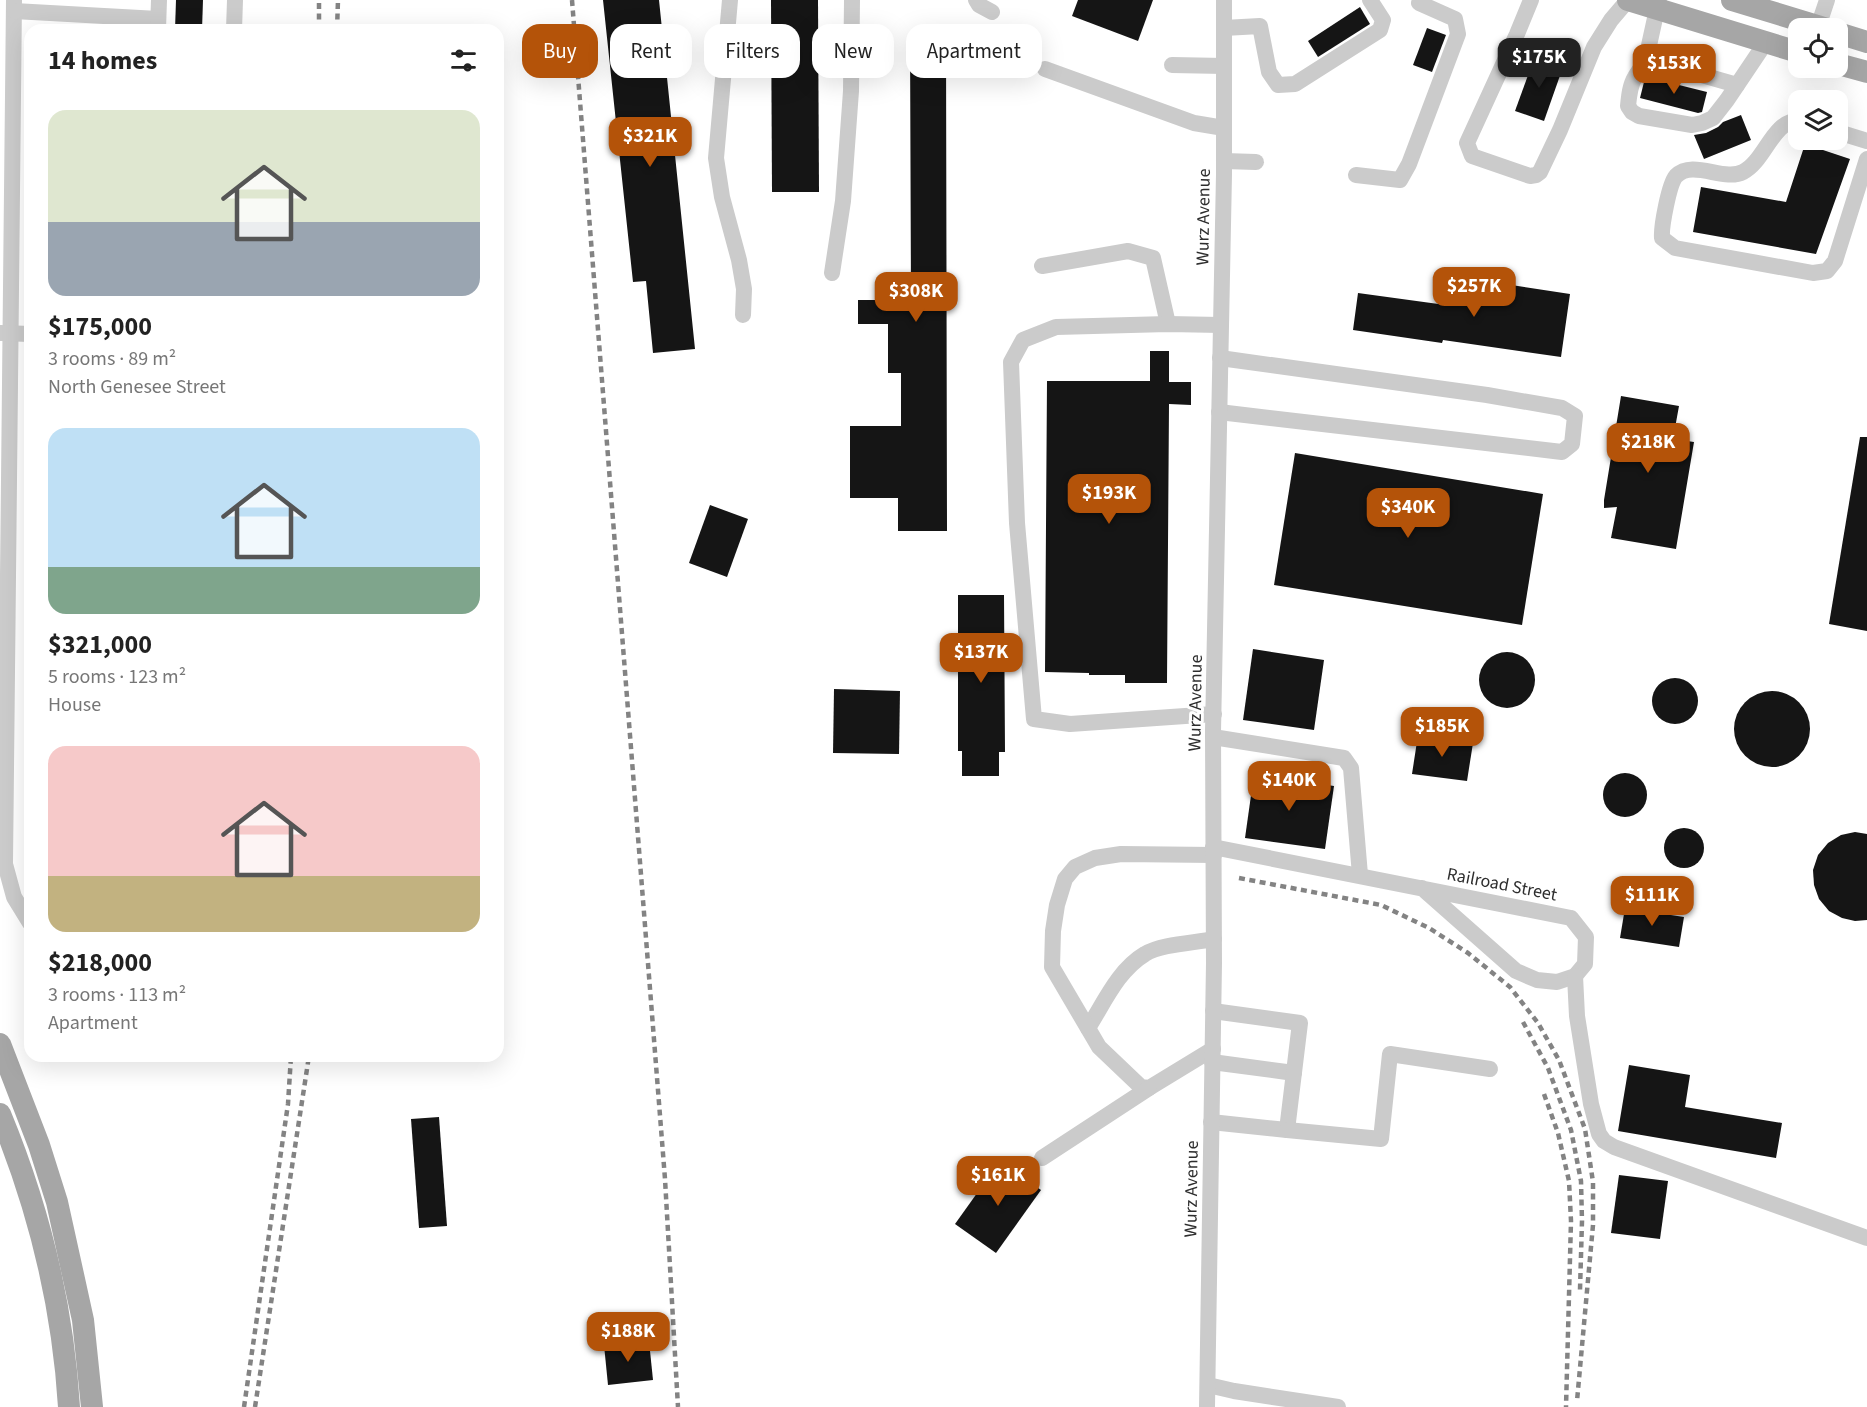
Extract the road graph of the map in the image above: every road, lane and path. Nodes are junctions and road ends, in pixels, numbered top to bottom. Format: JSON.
{"nodes":[{"id":1,"x":159,"y":0,"type":"edge"},
{"id":2,"x":235,"y":0,"type":"edge"},
{"id":3,"x":730,"y":0,"type":"edge"},
{"id":4,"x":852,"y":0,"type":"edge"},
{"id":5,"x":976,"y":0,"type":"edge"},
{"id":6,"x":1224,"y":0,"type":"edge"},
{"id":7,"x":1370,"y":0,"type":"edge"},
{"id":8,"x":1531,"y":0,"type":"edge"},
{"id":9,"x":1628,"y":0,"type":"edge"},
{"id":10,"x":1732,"y":0,"type":"edge"},
{"id":11,"x":1827,"y":0,"type":"edge"},
{"id":12,"x":1420,"y":2,"type":"edge"},
{"id":13,"x":1658,"y":4,"type":"edge"},
{"id":14,"x":14,"y":6,"type":"edge"},
{"id":15,"x":1777,"y":7,"type":"edge"},
{"id":16,"x":992,"y":12,"type":"dead end"},
{"id":17,"x":1802,"y":18,"type":"edge"},
{"id":18,"x":1826,"y":18,"type":"edge"},
{"id":19,"x":150,"y":24,"type":"edge"},
{"id":20,"x":158,"y":24,"type":"edge"},
{"id":21,"x":234,"y":24,"type":"edge"},
{"id":22,"x":1224,"y":28,"type":"junction"},
{"id":23,"x":1848,"y":36,"type":"edge"},
{"id":24,"x":1766,"y":42,"type":"junction"},
{"id":25,"x":1867,"y":42,"type":"edge"},
{"id":26,"x":1788,"y":49,"type":"edge"},
{"id":27,"x":1646,"y":59,"type":"junction"},
{"id":28,"x":1172,"y":65,"type":"dead end"},
{"id":29,"x":1224,"y":66,"type":"junction"},
{"id":30,"x":1848,"y":67,"type":"edge"},
{"id":31,"x":1045,"y":69,"type":"dead end"},
{"id":32,"x":1867,"y":72,"type":"edge"},
{"id":33,"x":1737,"y":85,"type":"junction"},
{"id":34,"x":1788,"y":122,"type":"edge"},
{"id":35,"x":1224,"y":128,"type":"junction"},
{"id":36,"x":1848,"y":135,"type":"edge"},
{"id":37,"x":1867,"y":141,"type":"edge"},
{"id":38,"x":1867,"y":159,"type":"edge"},
{"id":39,"x":1224,"y":161,"type":"junction"},
{"id":40,"x":1256,"y":162,"type":"dead end"},
{"id":41,"x":1356,"y":176,"type":"dead end"},
{"id":42,"x":1042,"y":266,"type":"dead end"},
{"id":43,"x":832,"y":273,"type":"dead end"},
{"id":44,"x":743,"y":315,"type":"dead end"},
{"id":45,"x":1168,"y":324,"type":"junction"},
{"id":46,"x":1221,"y":325,"type":"junction"},
{"id":47,"x":5,"y":334,"type":"edge"},
{"id":48,"x":24,"y":334,"type":"edge"},
{"id":49,"x":1220,"y":358,"type":"junction"},
{"id":50,"x":1219,"y":412,"type":"junction"},
{"id":51,"x":1214,"y":714,"type":"junction"},
{"id":52,"x":3,"y":728,"type":"edge"},
{"id":53,"x":1213,"y":737,"type":"junction"},
{"id":54,"x":3,"y":796,"type":"edge"},
{"id":55,"x":1214,"y":851,"type":"junction"},
{"id":56,"x":1360,"y":875,"type":"junction"},
{"id":57,"x":1422,"y":888,"type":"junction"},
{"id":58,"x":24,"y":913,"type":"edge"},
{"id":59,"x":1214,"y":939,"type":"junction"},
{"id":60,"x":1575,"y":976,"type":"junction"},
{"id":61,"x":1213,"y":1011,"type":"junction"},
{"id":62,"x":1088,"y":1028,"type":"junction"},
{"id":63,"x":0,"y":1044,"type":"edge"},
{"id":64,"x":1212,"y":1056,"type":"junction"},
{"id":65,"x":1490,"y":1069,"type":"dead end"},
{"id":66,"x":1294,"y":1073,"type":"junction"},
{"id":67,"x":1149,"y":1088,"type":"junction"},
{"id":68,"x":0,"y":1114,"type":"edge"},
{"id":69,"x":1211,"y":1122,"type":"junction"},
{"id":70,"x":1287,"y":1130,"type":"junction"},
{"id":71,"x":1042,"y":1158,"type":"dead end"},
{"id":72,"x":1867,"y":1238,"type":"edge"},
{"id":73,"x":1208,"y":1385,"type":"junction"},
{"id":74,"x":1261,"y":1401,"type":"edge"},
{"id":75,"x":69,"y":1407,"type":"edge"},
{"id":76,"x":92,"y":1407,"type":"edge"},
{"id":77,"x":1207,"y":1407,"type":"edge"},
{"id":78,"x":1338,"y":1407,"type":"edge"}],
"edges":[{"from":1,"to":20,"type":"street"},
{"from":2,"to":21,"type":"street"},
{"from":3,"to":44,"type":"street"},
{"from":4,"to":43,"type":"street"},
{"from":5,"to":16,"type":"street"},
{"from":6,"to":22,"type":"street","name":"Wurz Avenue"},
{"from":7,"to":22,"type":"street"},
{"from":8,"to":9,"type":"street"},
{"from":9,"to":13,"type":"main road"},
{"from":10,"to":15,"type":"main road"},
{"from":11,"to":18,"type":"street"},
{"from":12,"to":41,"type":"street"},
{"from":13,"to":24,"type":"main road"},
{"from":13,"to":27,"type":"street"},
{"from":14,"to":19,"type":"street"},
{"from":14,"to":47,"type":"street"},
{"from":15,"to":17,"type":"main road"},
{"from":22,"to":29,"type":"street","name":"Wurz Avenue"},
{"from":23,"to":25,"type":"main road"},
{"from":24,"to":26,"type":"main road"},
{"from":24,"to":33,"type":"street"},
{"from":27,"to":33,"type":"street"},
{"from":27,"to":33,"type":"street"},
{"from":28,"to":29,"type":"street"},
{"from":29,"to":35,"type":"street","name":"Wurz Avenue"},
{"from":30,"to":32,"type":"main road"},
{"from":31,"to":35,"type":"street"},
{"from":34,"to":38,"type":"street"},
{"from":35,"to":39,"type":"street","name":"Wurz Avenue"},
{"from":36,"to":37,"type":"street"},
{"from":39,"to":40,"type":"street"},
{"from":39,"to":46,"type":"street","name":"Wurz Avenue"},
{"from":42,"to":45,"type":"street"},
{"from":45,"to":46,"type":"street"},
{"from":45,"to":51,"type":"street"},
{"from":46,"to":49,"type":"street","name":"Wurz Avenue"},
{"from":47,"to":48,"type":"street"},
{"from":47,"to":52,"type":"street"},
{"from":49,"to":50,"type":"street","name":"Wurz Avenue"},
{"from":49,"to":50,"type":"street"},
{"from":50,"to":51,"type":"street","name":"Wurz Avenue"},
{"from":51,"to":53,"type":"street","name":"Wurz Avenue"},
{"from":52,"to":54,"type":"street"},
{"from":53,"to":55,"type":"street","name":"Wurz Avenue"},
{"from":53,"to":56,"type":"street"},
{"from":54,"to":58,"type":"street"},
{"from":55,"to":56,"type":"street","name":"Railroad Street"},
{"from":55,"to":59,"type":"street","name":"Wurz Avenue"},
{"from":55,"to":62,"type":"street","name":"Railroad Street"},
{"from":56,"to":57,"type":"street","name":"Railroad Street"},
{"from":57,"to":60,"type":"street","name":"Railroad Street"},
{"from":57,"to":60,"type":"street","name":"Railroad Street"},
{"from":59,"to":61,"type":"street","name":"Wurz Avenue"},
{"from":59,"to":62,"type":"street"},
{"from":60,"to":72,"type":"street"},
{"from":61,"to":64,"type":"street","name":"Wurz Avenue"},
{"from":61,"to":66,"type":"street"},
{"from":62,"to":67,"type":"street","name":"Railroad Street"},
{"from":63,"to":76,"type":"main road"},
{"from":64,"to":66,"type":"street"},
{"from":64,"to":67,"type":"street"},
{"from":64,"to":69,"type":"street","name":"Wurz Avenue"},
{"from":65,"to":70,"type":"street"},
{"from":66,"to":70,"type":"street"},
{"from":67,"to":71,"type":"street"},
{"from":68,"to":75,"type":"main road"},
{"from":69,"to":70,"type":"street"},
{"from":69,"to":73,"type":"street","name":"Wurz Avenue"},
{"from":73,"to":74,"type":"street"},
{"from":73,"to":77,"type":"street","name":"Wurz Avenue"},
{"from":74,"to":78,"type":"street"}]}
